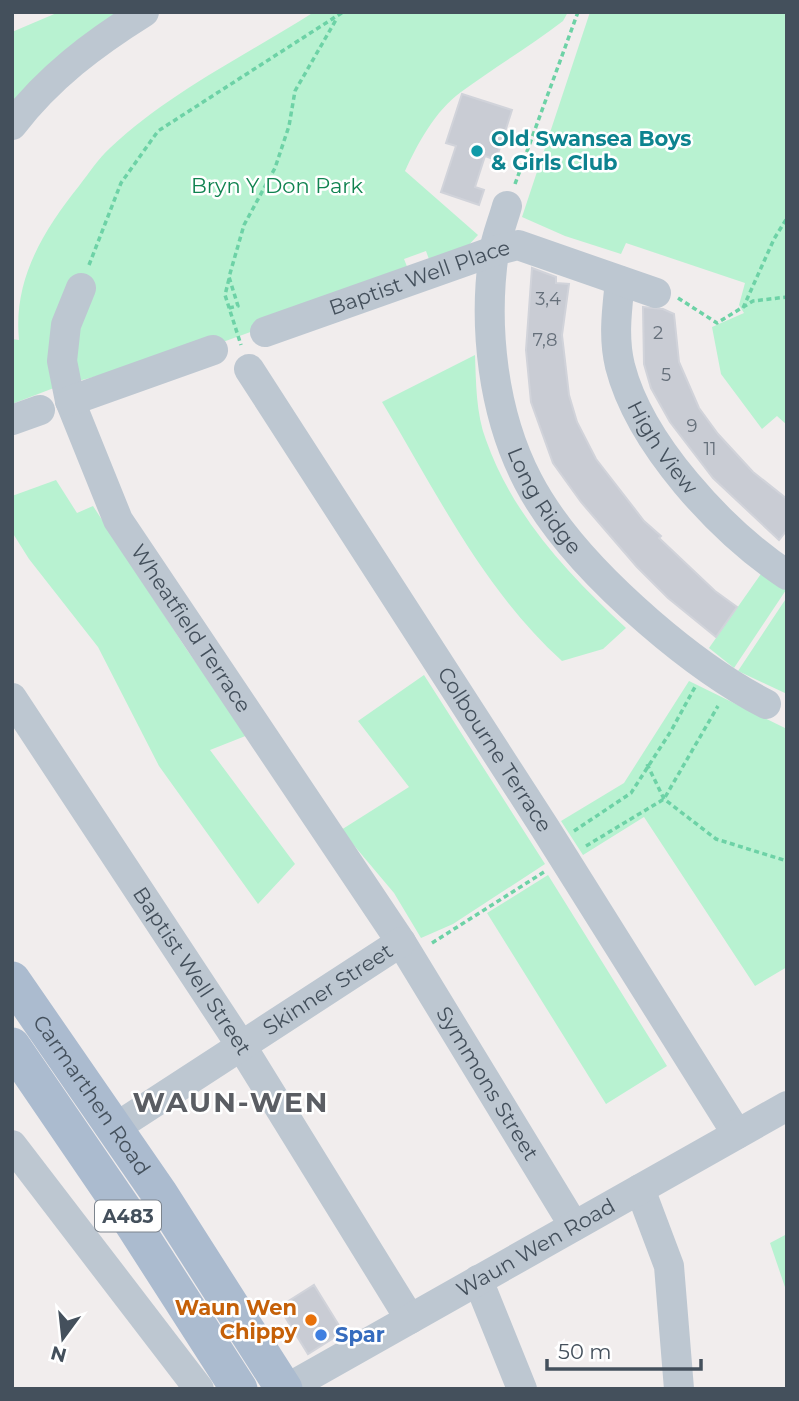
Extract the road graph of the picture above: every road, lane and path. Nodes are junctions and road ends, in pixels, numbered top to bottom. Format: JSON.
{"nodes":[{"id":1,"x":144,"y":12,"type":"edge"},
{"id":2,"x":344,"y":12,"type":"edge"},
{"id":3,"x":578,"y":12,"type":"edge"},
{"id":4,"x":338,"y":16,"type":"junction"},
{"id":5,"x":12,"y":125,"type":"edge"},
{"id":6,"x":517,"y":178,"type":"dead end"},
{"id":7,"x":508,"y":206,"type":"dead end"},
{"id":8,"x":787,"y":218,"type":"edge"},
{"id":9,"x":494,"y":251,"type":"junction"},
{"id":10,"x":229,"y":277,"type":"junction"},
{"id":11,"x":620,"y":281,"type":"junction"},
{"id":12,"x":81,"y":288,"type":"joint"},
{"id":13,"x":656,"y":293,"type":"joint"},
{"id":14,"x":787,"y":297,"type":"edge"},
{"id":15,"x":229,"y":308,"type":"junction"},
{"id":16,"x":743,"y":309,"type":"junction"},
{"id":17,"x":239,"y":341,"type":"junction"},
{"id":18,"x":248,"y":369,"type":"joint"},
{"id":19,"x":70,"y":401,"type":"junction"},
{"id":20,"x":40,"y":410,"type":"dead end"},
{"id":21,"x":12,"y":420,"type":"edge"},
{"id":22,"x":787,"y":575,"type":"edge"},
{"id":23,"x":705,"y":668,"type":"junction"},
{"id":24,"x":730,"y":686,"type":"junction"},
{"id":25,"x":13,"y":699,"type":"edge"},
{"id":26,"x":766,"y":704,"type":"dead end"},
{"id":27,"x":647,"y":764,"type":"junction"},
{"id":28,"x":664,"y":799,"type":"junction"},
{"id":29,"x":560,"y":852,"type":"junction"},
{"id":30,"x":787,"y":861,"type":"edge"},
{"id":31,"x":405,"y":949,"type":"junction"},
{"id":32,"x":12,"y":980,"type":"edge"},
{"id":33,"x":12,"y":1046,"type":"edge"},
{"id":34,"x":242,"y":1047,"type":"junction"},
{"id":35,"x":787,"y":1106,"type":"edge"},
{"id":36,"x":115,"y":1128,"type":"junction"},
{"id":37,"x":737,"y":1134,"type":"junction"},
{"id":38,"x":12,"y":1145,"type":"edge"},
{"id":39,"x":640,"y":1189,"type":"junction"},
{"id":40,"x":574,"y":1226,"type":"junction"},
{"id":41,"x":478,"y":1280,"type":"junction"},
{"id":42,"x":410,"y":1319,"type":"junction"},
{"id":43,"x":200,"y":1389,"type":"edge"},
{"id":44,"x":239,"y":1389,"type":"edge"},
{"id":45,"x":285,"y":1389,"type":"edge"},
{"id":46,"x":522,"y":1389,"type":"edge"},
{"id":47,"x":679,"y":1389,"type":"edge"}],
"edges":[{"from":1,"to":5,"type":"street"},
{"from":2,"to":4,"type":"path"},
{"from":3,"to":6,"type":"path"},
{"from":4,"to":10,"type":"path"},
{"from":4,"to":12,"type":"path"},
{"from":7,"to":9,"type":"street","name":"Long Ridge"},
{"from":8,"to":16,"type":"path"},
{"from":9,"to":11,"type":"street","name":"Baptist Well Place"},
{"from":9,"to":17,"type":"street","name":"Baptist Well Place"},
{"from":9,"to":23,"type":"street","name":"Long Ridge"},
{"from":10,"to":15,"type":"path"},
{"from":10,"to":15,"type":"path"},
{"from":11,"to":13,"type":"street","name":"Baptist Well Place"},
{"from":11,"to":22,"type":"street","name":"High View"},
{"from":12,"to":19,"type":"street","name":"Wheatfield Terrace"},
{"from":13,"to":16,"type":"path"},
{"from":14,"to":16,"type":"path"},
{"from":15,"to":17,"type":"path"},
{"from":17,"to":18,"type":"path"},
{"from":17,"to":19,"type":"street","name":"Baptist Well Place"},
{"from":18,"to":29,"type":"street","name":"Colbourne Terrace"},
{"from":19,"to":31,"type":"street","name":"Wheatfield Terrace"},
{"from":20,"to":21,"type":"street"},
{"from":23,"to":24,"type":"street","name":"Long Ridge"},
{"from":23,"to":27,"type":"path"},
{"from":24,"to":26,"type":"street","name":"Long Ridge"},
{"from":24,"to":28,"type":"path"},
{"from":25,"to":34,"type":"street","name":"Baptist Well Street"},
{"from":27,"to":28,"type":"path"},
{"from":27,"to":29,"type":"path"},
{"from":28,"to":29,"type":"path"},
{"from":28,"to":30,"type":"path"},
{"from":29,"to":31,"type":"path"},
{"from":29,"to":37,"type":"street","name":"Colbourne Terrace"},
{"from":31,"to":34,"type":"street","name":"Skinner Street"},
{"from":31,"to":40,"type":"street","name":"Symmons Street"},
{"from":32,"to":36,"type":"main road","name":"Carmarthen Road","number":"A483"},
{"from":33,"to":44,"type":"main road","name":"Carmarthen Road","number":"A483"},
{"from":34,"to":36,"type":"street","name":"Skinner Street"},
{"from":34,"to":42,"type":"street","name":"Baptist Well Street"},
{"from":35,"to":37,"type":"street","name":"Waun Wen Road"},
{"from":36,"to":45,"type":"main road","name":"Carmarthen Road","number":"A483"},
{"from":37,"to":39,"type":"street","name":"Waun Wen Road"},
{"from":38,"to":43,"type":"street"},
{"from":39,"to":40,"type":"street","name":"Waun Wen Road"},
{"from":39,"to":47,"type":"street"},
{"from":40,"to":41,"type":"street","name":"Waun Wen Road"},
{"from":41,"to":42,"type":"street","name":"Waun Wen Road"},
{"from":41,"to":46,"type":"street"},
{"from":42,"to":45,"type":"street","name":"Waun Wen Road"}]}
